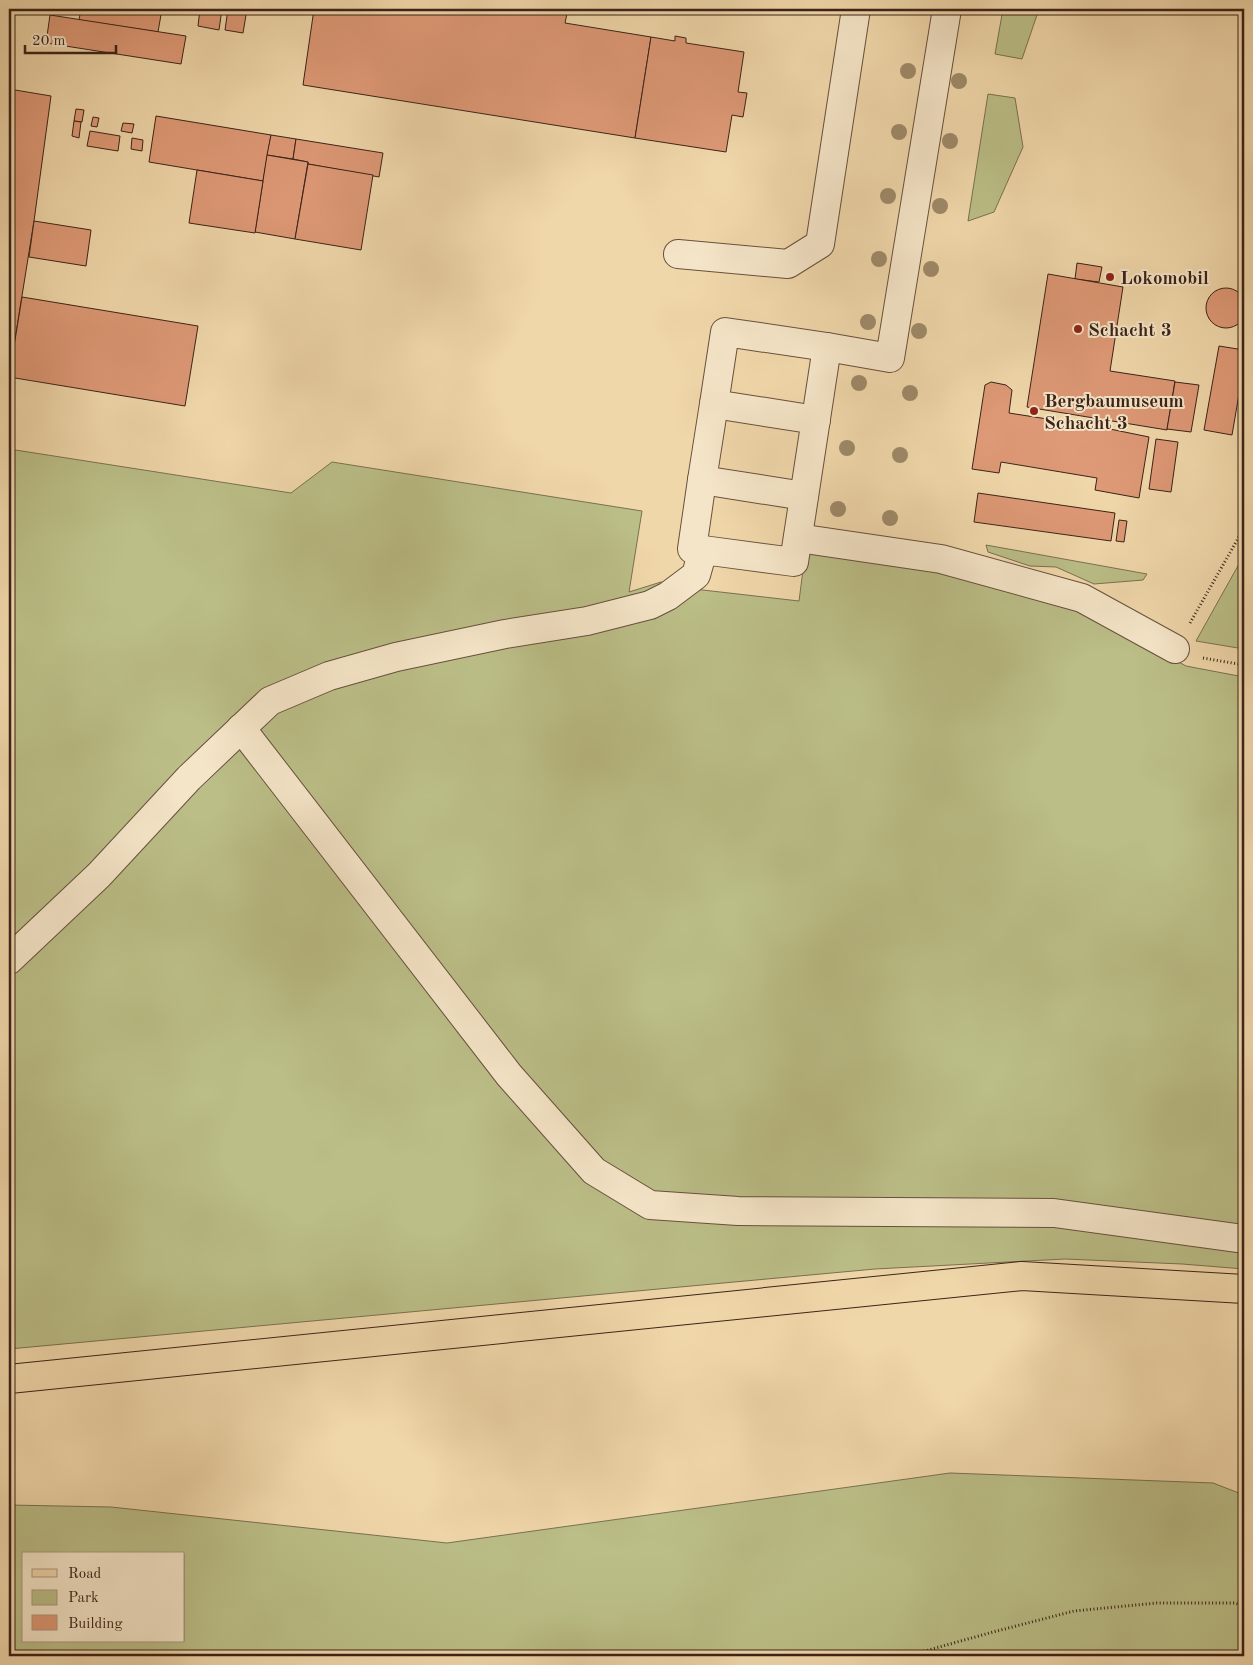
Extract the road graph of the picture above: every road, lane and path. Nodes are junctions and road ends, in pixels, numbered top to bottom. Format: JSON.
{"nodes":[{"id":1,"x":856,"y":9,"type":"edge"},
{"id":2,"x":947,"y":9,"type":"edge"},
{"id":3,"x":678,"y":254,"type":"dead end"},
{"id":4,"x":827,"y":347,"type":"junction"},
{"id":5,"x":714,"y":404,"type":"junction"},
{"id":6,"x":816,"y":420,"type":"junction"},
{"id":7,"x":702,"y":480,"type":"junction"},
{"id":8,"x":804,"y":496,"type":"junction"},
{"id":9,"x":1244,"y":528,"type":"edge"},
{"id":10,"x":798,"y":538,"type":"junction"},
{"id":11,"x":703,"y":550,"type":"junction"},
{"id":12,"x":1186,"y":653,"type":"junction"},
{"id":13,"x":1244,"y":665,"type":"edge"},
{"id":14,"x":241,"y":728,"type":"junction"},
{"id":15,"x":9,"y":960,"type":"edge"},
{"id":16,"x":1244,"y":1239,"type":"edge"},
{"id":17,"x":1244,"y":1289,"type":"edge"},
{"id":18,"x":9,"y":1379,"type":"edge"},
{"id":19,"x":1244,"y":1606,"type":"edge"},
{"id":20,"x":907,"y":1656,"type":"edge"}],
"edges":[{"from":1,"to":3,"type":"lane"},
{"from":2,"to":4,"type":"lane"},
{"from":4,"to":5,"type":"lane"},
{"from":4,"to":6,"type":"lane"},
{"from":5,"to":6,"type":"lane"},
{"from":5,"to":7,"type":"lane"},
{"from":6,"to":8,"type":"lane"},
{"from":7,"to":8,"type":"lane"},
{"from":7,"to":11,"type":"lane"},
{"from":8,"to":10,"type":"lane"},
{"from":9,"to":12,"type":"path"},
{"from":10,"to":11,"type":"lane"},
{"from":10,"to":12,"type":"lane"},
{"from":11,"to":14,"type":"lane"},
{"from":12,"to":13,"type":"path"},
{"from":14,"to":15,"type":"lane"},
{"from":14,"to":16,"type":"lane"},
{"from":17,"to":18,"type":"main road"},
{"from":19,"to":20,"type":"path"}]}
